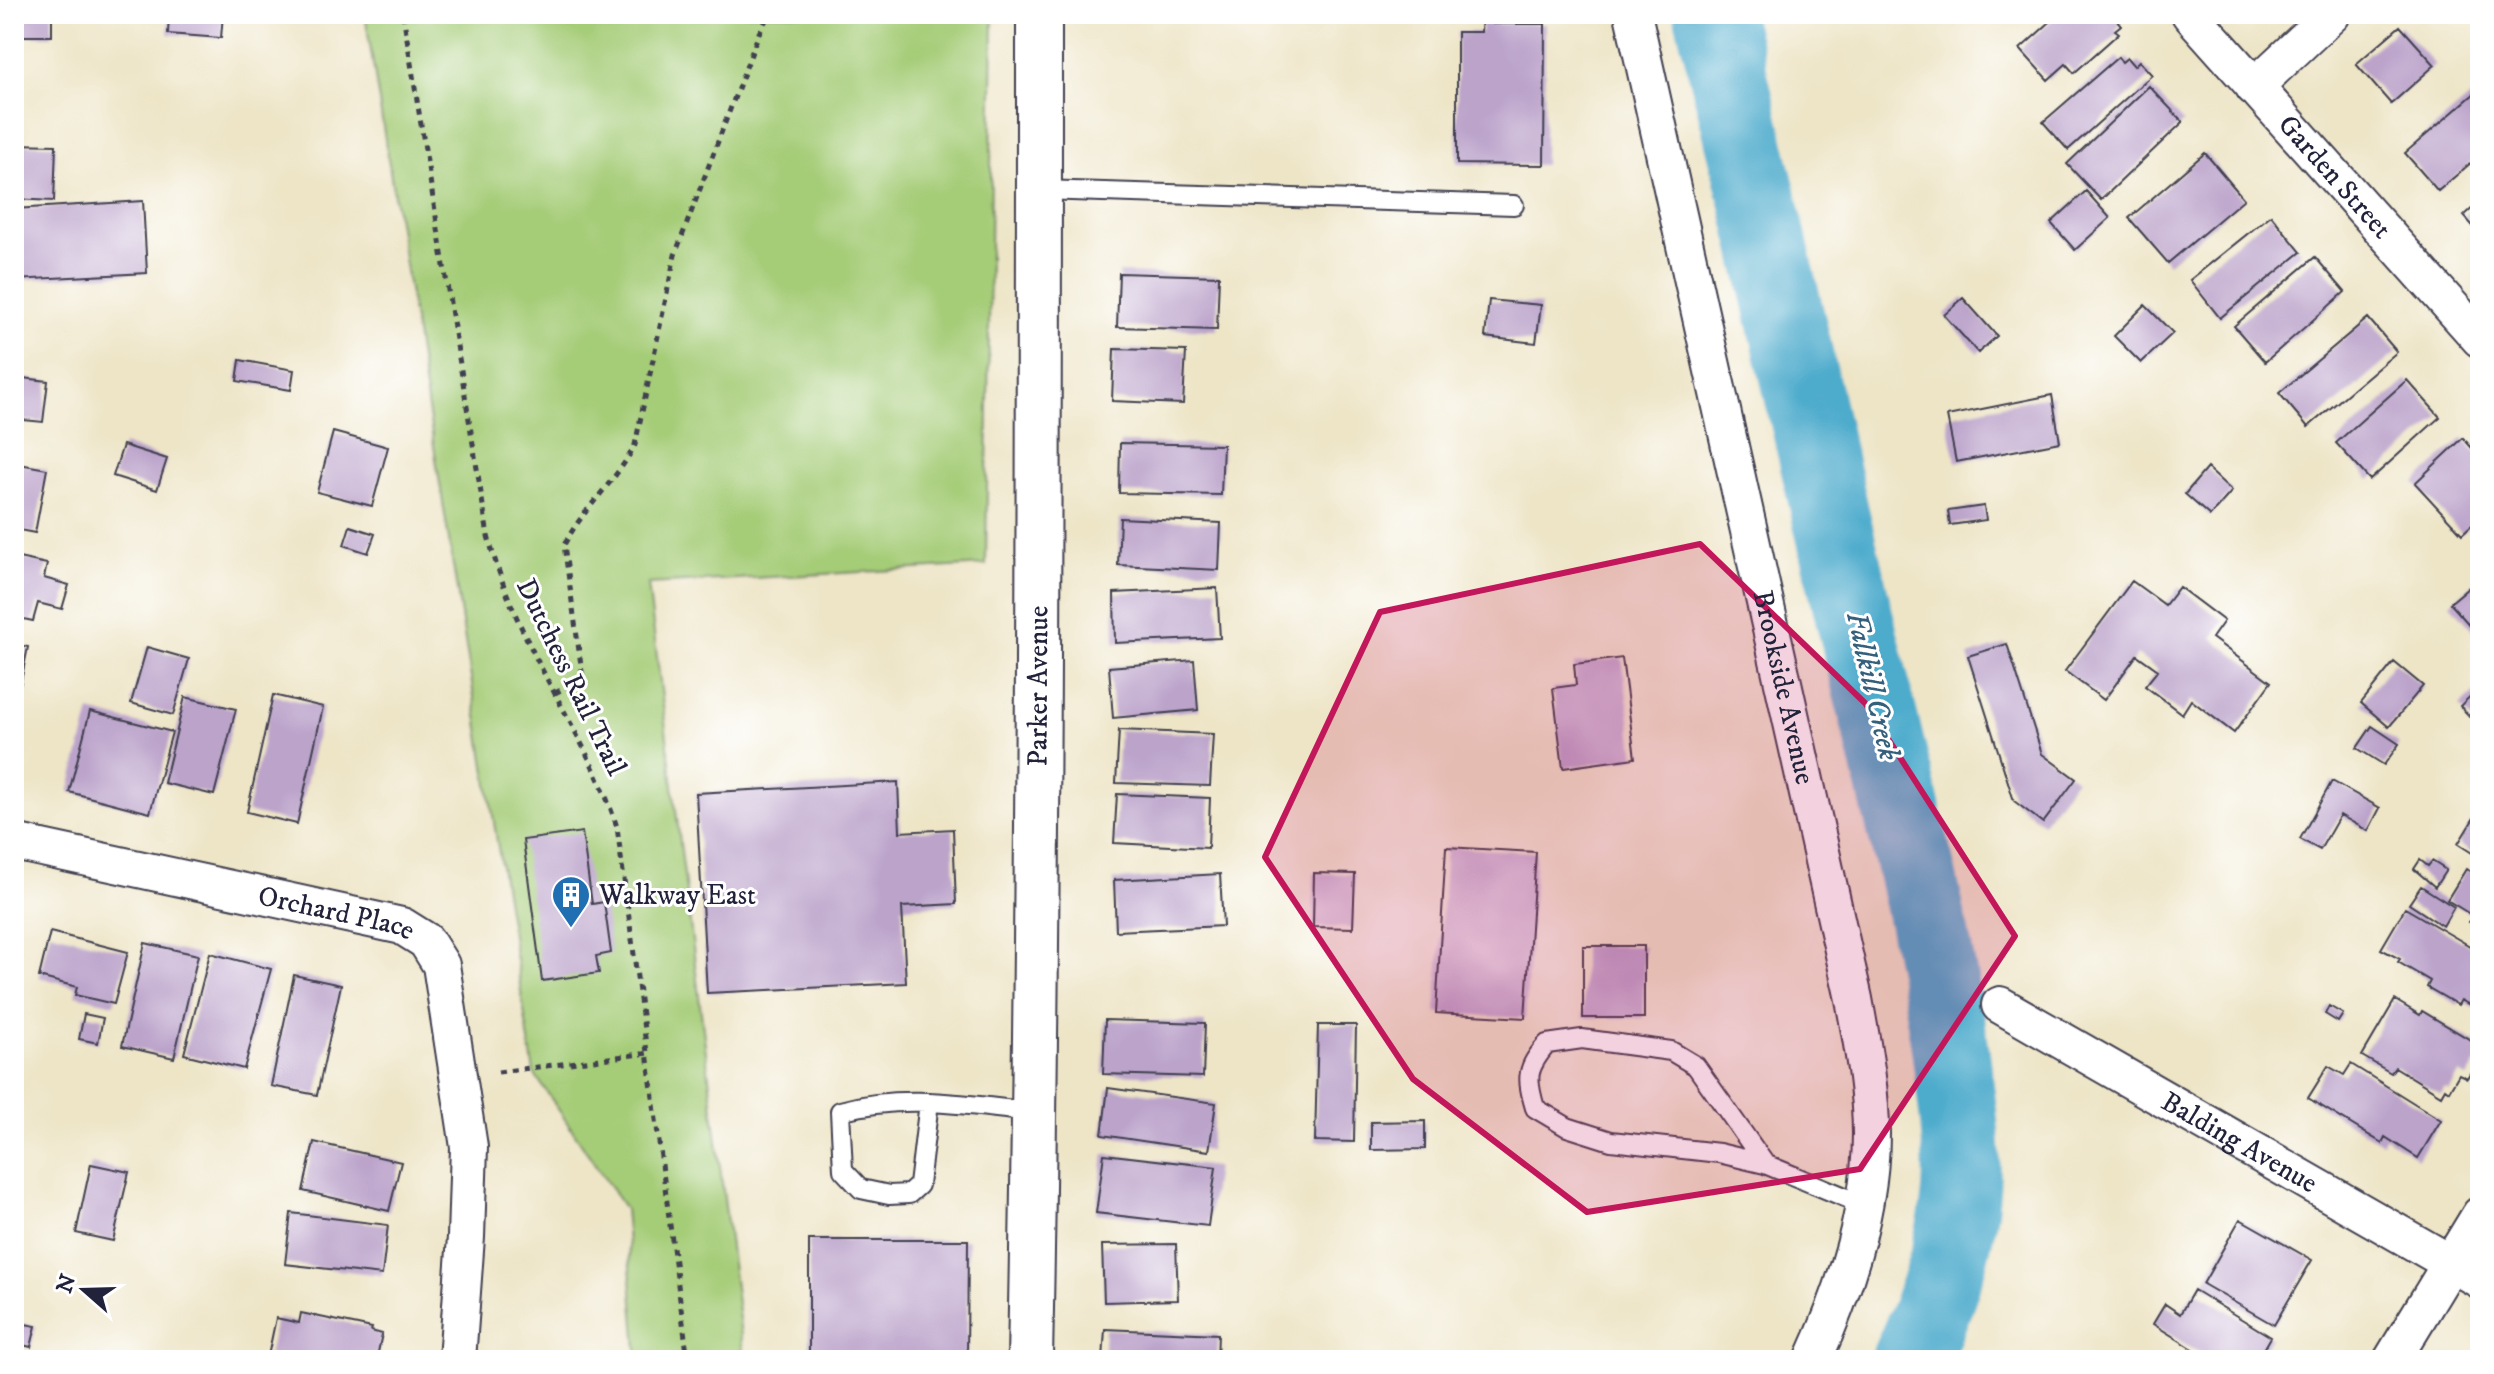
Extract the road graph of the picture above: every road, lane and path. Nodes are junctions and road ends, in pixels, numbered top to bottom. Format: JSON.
{"nodes":[{"id":1,"x":403,"y":14,"type":"edge"},
{"id":2,"x":769,"y":14,"type":"edge"},
{"id":3,"x":1039,"y":14,"type":"edge"},
{"id":4,"x":1633,"y":14,"type":"edge"},
{"id":5,"x":2190,"y":14,"type":"edge"},
{"id":6,"x":2332,"y":14,"type":"edge"},
{"id":7,"x":2254,"y":87,"type":"junction"},
{"id":8,"x":1040,"y":190,"type":"junction"},
{"id":9,"x":1514,"y":205,"type":"dead end"},
{"id":10,"x":2480,"y":339,"type":"edge"},
{"id":11,"x":555,"y":693,"type":"junction"},
{"id":12,"x":14,"y":842,"type":"edge"},
{"id":13,"x":2000,"y":1005,"type":"dead end"},
{"id":14,"x":648,"y":1053,"type":"junction"},
{"id":15,"x":498,"y":1072,"type":"dead end"},
{"id":16,"x":929,"y":1102,"type":"junction"},
{"id":17,"x":1035,"y":1112,"type":"junction"},
{"id":18,"x":1765,"y":1164,"type":"junction"},
{"id":19,"x":1864,"y":1205,"type":"junction"},
{"id":20,"x":2480,"y":1215,"type":"edge"},
{"id":21,"x":2465,"y":1272,"type":"edge"},
{"id":22,"x":457,"y":1360,"type":"edge"},
{"id":23,"x":688,"y":1360,"type":"edge"},
{"id":24,"x":1030,"y":1360,"type":"edge"},
{"id":25,"x":1813,"y":1360,"type":"edge"},
{"id":26,"x":2392,"y":1360,"type":"edge"}],
"edges":[{"from":1,"to":11,"type":"path","name":"Dutchess Rail Trail"},
{"from":2,"to":11,"type":"path"},
{"from":3,"to":8,"type":"main road","name":"Parker Avenue"},
{"from":4,"to":19,"type":"street","name":"Brookside Avenue"},
{"from":5,"to":7,"type":"street","name":"Garden Street"},
{"from":6,"to":7,"type":"street"},
{"from":7,"to":10,"type":"street","name":"Garden Street"},
{"from":8,"to":9,"type":"lane"},
{"from":8,"to":17,"type":"main road","name":"Parker Avenue"},
{"from":11,"to":14,"type":"path","name":"Dutchess Rail Trail"},
{"from":12,"to":22,"type":"street","name":"Orchard Place"},
{"from":13,"to":21,"type":"street","name":"Balding Avenue"},
{"from":14,"to":15,"type":"path"},
{"from":14,"to":23,"type":"path","name":"Dutchess Rail Trail"},
{"from":16,"to":16,"type":"lane"},
{"from":16,"to":17,"type":"lane"},
{"from":17,"to":24,"type":"main road","name":"Parker Avenue"},
{"from":18,"to":18,"type":"lane"},
{"from":18,"to":19,"type":"lane"},
{"from":19,"to":25,"type":"street","name":"Brookside Avenue"},
{"from":20,"to":21,"type":"street"},
{"from":21,"to":26,"type":"street"}]}
